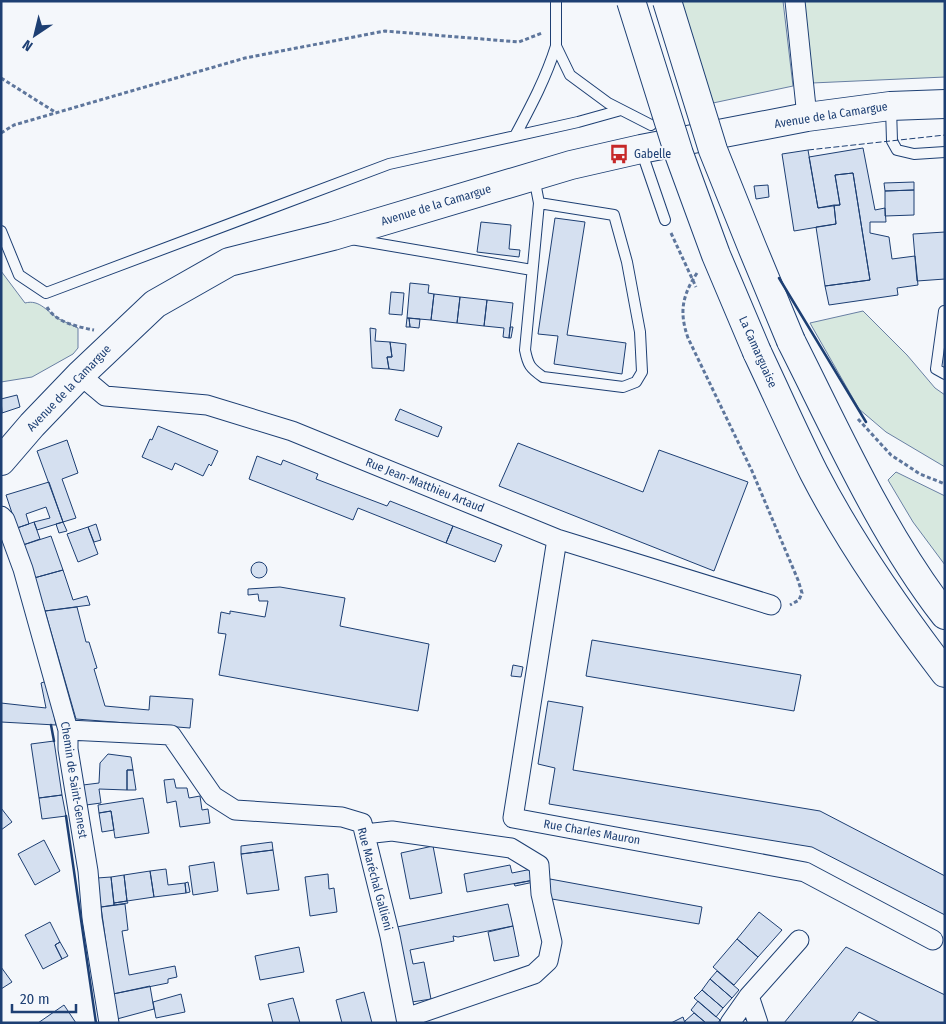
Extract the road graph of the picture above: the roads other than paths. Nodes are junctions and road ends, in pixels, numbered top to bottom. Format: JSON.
{"nodes":[{"id":1,"x":556,"y":1,"type":"edge"},
{"id":2,"x":631,"y":1,"type":"edge"},
{"id":3,"x":667,"y":1,"type":"edge"},
{"id":4,"x":795,"y":1,"type":"edge"},
{"id":5,"x":556,"y":46,"type":"junction"},
{"id":6,"x":945,"y":104,"type":"edge"},
{"id":7,"x":890,"y":106,"type":"junction"},
{"id":8,"x":621,"y":110,"type":"junction"},
{"id":9,"x":807,"y":117,"type":"junction"},
{"id":10,"x":514,"y":136,"type":"junction"},
{"id":11,"x":646,"y":137,"type":"junction"},
{"id":12,"x":945,"y":152,"type":"edge"},
{"id":13,"x":534,"y":176,"type":"junction"},
{"id":14,"x":539,"y":203,"type":"junction"},
{"id":15,"x":665,"y":220,"type":"road end"},
{"id":16,"x":1,"y":231,"type":"edge"},
{"id":17,"x":334,"y":236,"type":"junction"},
{"id":18,"x":532,"y":270,"type":"junction"},
{"id":19,"x":944,"y":311,"type":"edge"},
{"id":20,"x":945,"y":374,"type":"edge"},
{"id":21,"x":80,"y":375,"type":"junction"},
{"id":22,"x":1,"y":461,"type":"edge"},
{"id":23,"x":1,"y":516,"type":"edge"},
{"id":24,"x":556,"y":539,"type":"junction"},
{"id":25,"x":771,"y":605,"type":"road end"},
{"id":26,"x":945,"y":615,"type":"edge"},
{"id":27,"x":945,"y":673,"type":"edge"},
{"id":28,"x":68,"y":730,"type":"junction"},
{"id":29,"x":365,"y":834,"type":"junction"},
{"id":30,"x":799,"y":940,"type":"dead end"},
{"id":31,"x":933,"y":940,"type":"dead end"},
{"id":32,"x":750,"y":996,"type":"junction"},
{"id":33,"x":407,"y":1020,"type":"edge"},
{"id":34,"x":109,"y":1023,"type":"edge"},
{"id":35,"x":730,"y":1023,"type":"edge"},
{"id":36,"x":758,"y":1023,"type":"edge"}],
"edges":[{"from":1,"to":5,"type":"lane"},
{"from":2,"to":27,"type":"main road","name":"La Camarguaise","bridge":true},
{"from":3,"to":26,"type":"main road","bridge":true},
{"from":4,"to":9,"type":"street"},
{"from":5,"to":8,"type":"lane"},
{"from":5,"to":10,"type":"lane"},
{"from":6,"to":7,"type":"main road","name":"Avenue de la Camargue"},
{"from":7,"to":9,"type":"main road","name":"Avenue de la Camargue"},
{"from":7,"to":12,"type":"lane"},
{"from":8,"to":10,"type":"lane"},
{"from":8,"to":11,"type":"lane"},
{"from":9,"to":11,"type":"main road","name":"Avenue de la Camargue"},
{"from":10,"to":16,"type":"lane"},
{"from":11,"to":13,"type":"main road","name":"Avenue de la Camargue"},
{"from":11,"to":15,"type":"lane"},
{"from":13,"to":14,"type":"lane"},
{"from":13,"to":17,"type":"main road","name":"Avenue de la Camargue"},
{"from":14,"to":18,"type":"lane"},
{"from":14,"to":18,"type":"lane"},
{"from":17,"to":18,"type":"lane"},
{"from":17,"to":21,"type":"main road","name":"Avenue de la Camargue"},
{"from":19,"to":20,"type":"lane"},
{"from":21,"to":22,"type":"main road","name":"Avenue de la Camargue"},
{"from":21,"to":24,"type":"street","name":"Rue Jean-Matthieu Artaud"},
{"from":23,"to":28,"type":"street","name":"Chemin de Saint-Genest"},
{"from":24,"to":25,"type":"street","name":"Rue Jean-Matthieu Artaud"},
{"from":24,"to":31,"type":"street","name":"Rue Charles Mauron"},
{"from":28,"to":29,"type":"street","name":"Rue Maréchal Gallieni"},
{"from":28,"to":34,"type":"street","name":"Chemin de Saint-Genest"},
{"from":29,"to":33,"type":"street","name":"Rue Maréchal Gallieni"},
{"from":29,"to":33,"type":"street"},
{"from":30,"to":32,"type":"street"},
{"from":32,"to":35,"type":"street"},
{"from":32,"to":36,"type":"street"}]}
